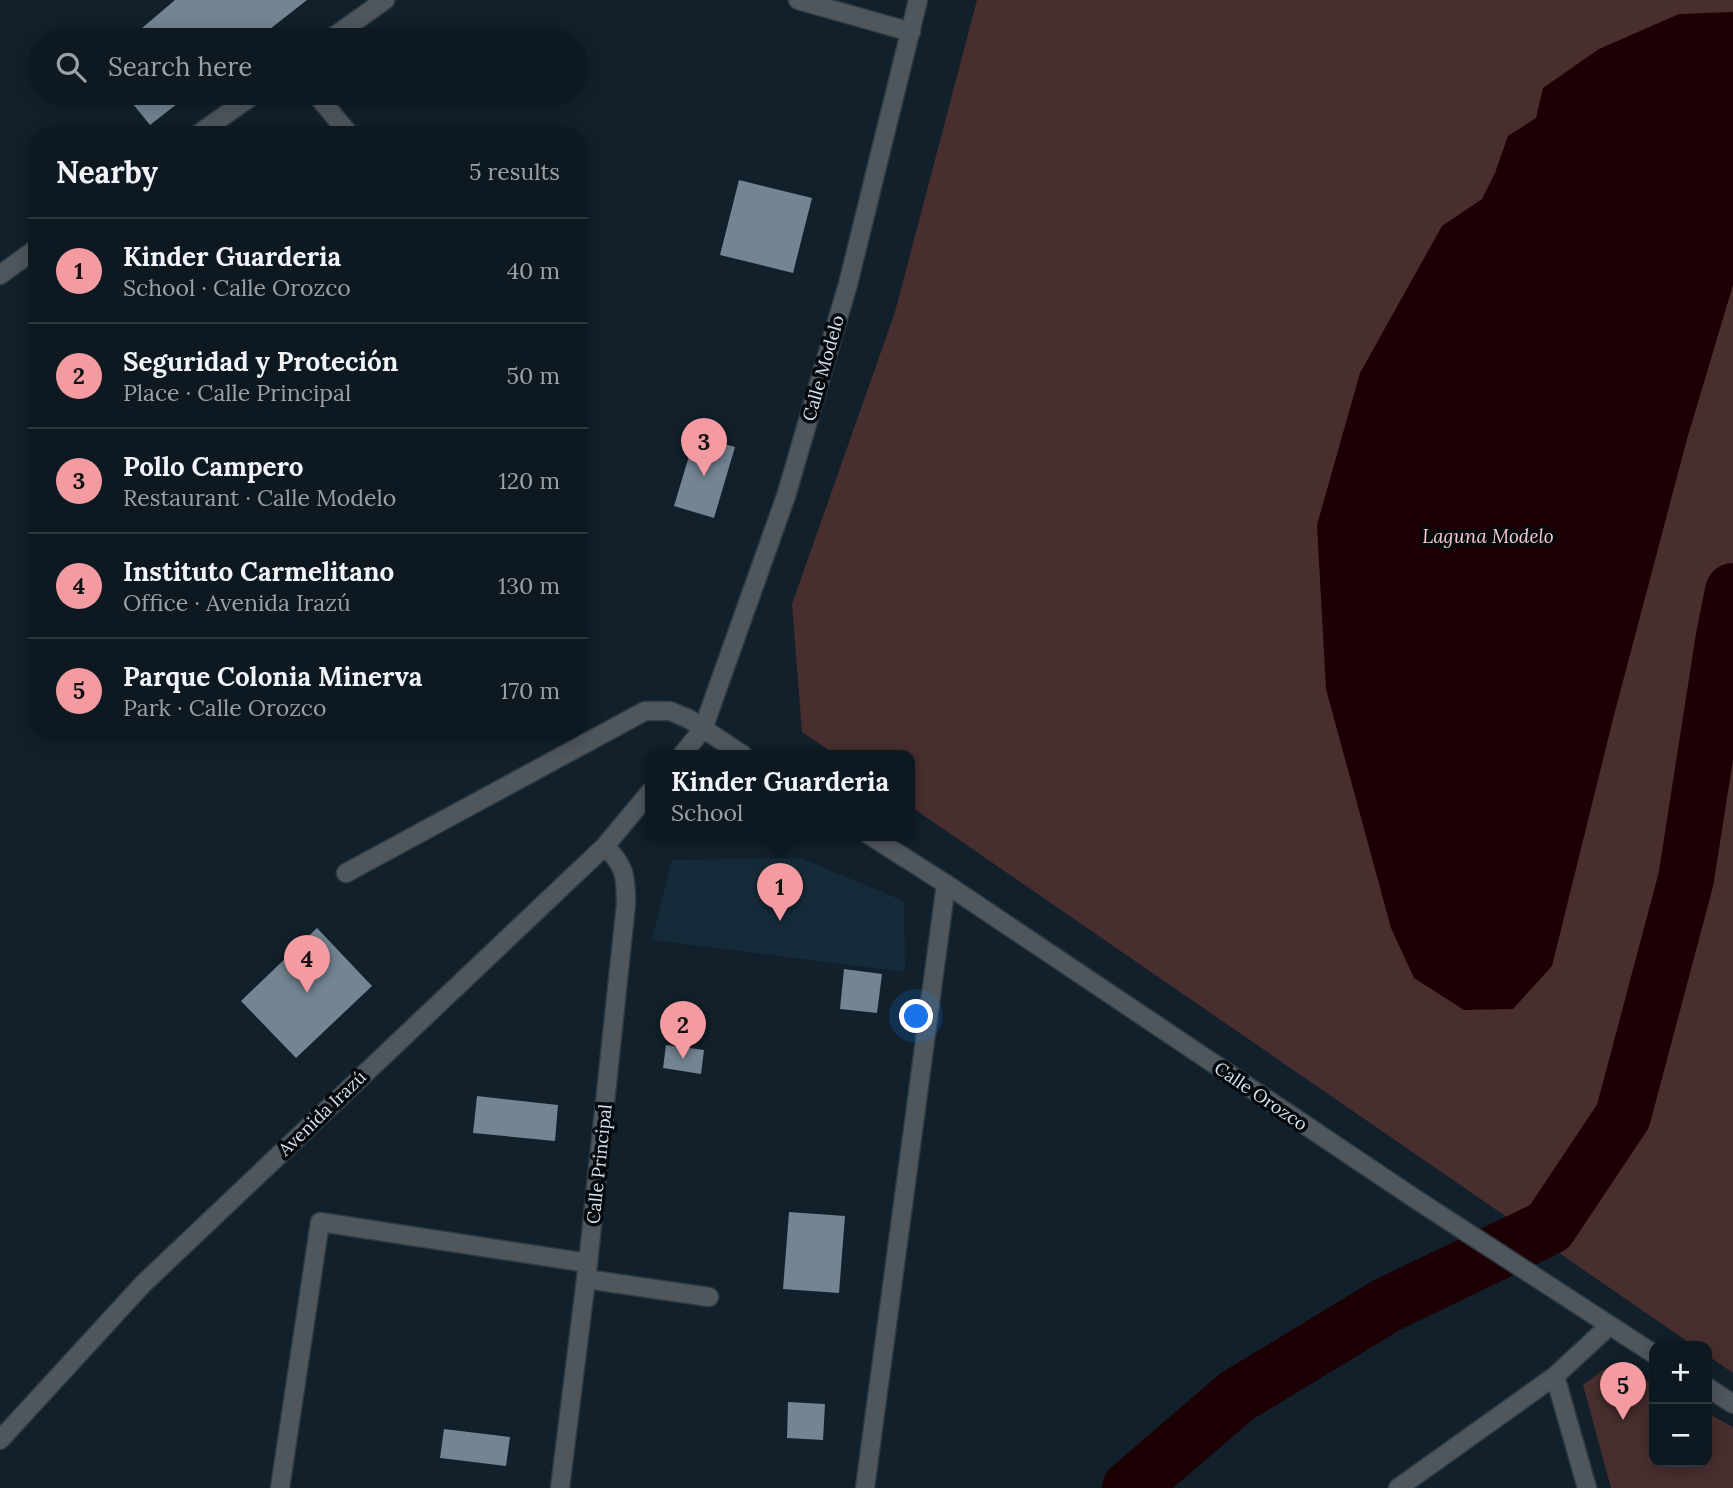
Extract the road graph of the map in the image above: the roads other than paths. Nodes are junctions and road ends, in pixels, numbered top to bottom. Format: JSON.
{"nodes":[{"id":1,"x":385,"y":0,"type":"edge"},
{"id":2,"x":798,"y":0,"type":"edge"},
{"id":3,"x":918,"y":0,"type":"edge"},
{"id":4,"x":346,"y":28,"type":"edge"},
{"id":5,"x":911,"y":33,"type":"junction"},
{"id":6,"x":239,"y":105,"type":"edge"},
{"id":7,"x":325,"y":105,"type":"edge"},
{"id":8,"x":210,"y":126,"type":"edge"},
{"id":9,"x":343,"y":126,"type":"edge"},
{"id":10,"x":28,"y":255,"type":"edge"},
{"id":11,"x":0,"y":275,"type":"edge"},
{"id":12,"x":703,"y":729,"type":"junction"},
{"id":13,"x":588,"y":742,"type":"edge"},
{"id":14,"x":588,"y":742,"type":"edge"},
{"id":15,"x":686,"y":750,"type":"edge"},
{"id":16,"x":735,"y":750,"type":"edge"},
{"id":17,"x":645,"y":798,"type":"edge"},
{"id":18,"x":878,"y":841,"type":"edge"},
{"id":19,"x":605,"y":846,"type":"junction"},
{"id":20,"x":346,"y":873,"type":"dead end"},
{"id":21,"x":946,"y":884,"type":"junction"},
{"id":22,"x":587,"y":1271,"type":"junction"},
{"id":23,"x":709,"y":1297,"type":"dead end"},
{"id":24,"x":1609,"y":1326,"type":"junction"},
{"id":25,"x":1649,"y":1351,"type":"edge"},
{"id":26,"x":1555,"y":1376,"type":"junction"},
{"id":27,"x":1712,"y":1390,"type":"edge"},
{"id":28,"x":1733,"y":1404,"type":"edge"},
{"id":29,"x":0,"y":1440,"type":"edge"},
{"id":30,"x":279,"y":1488,"type":"edge"},
{"id":31,"x":560,"y":1488,"type":"edge"},
{"id":32,"x":865,"y":1488,"type":"edge"},
{"id":33,"x":1398,"y":1488,"type":"edge"},
{"id":34,"x":1587,"y":1488,"type":"edge"}],
"edges":[{"from":1,"to":4,"type":"street"},
{"from":2,"to":5,"type":"street"},
{"from":3,"to":5,"type":"street","name":"Calle Modelo"},
{"from":5,"to":12,"type":"street","name":"Calle Modelo"},
{"from":6,"to":8,"type":"street"},
{"from":7,"to":9,"type":"street"},
{"from":10,"to":11,"type":"street"},
{"from":12,"to":13,"type":"street"},
{"from":12,"to":15,"type":"street"},
{"from":12,"to":16,"type":"street"},
{"from":14,"to":20,"type":"street"},
{"from":17,"to":19,"type":"street","name":"Avenida Irazú"},
{"from":18,"to":21,"type":"street","name":"Calle Orozco"},
{"from":19,"to":22,"type":"street","name":"Calle Principal"},
{"from":19,"to":29,"type":"street","name":"Avenida Irazú"},
{"from":21,"to":24,"type":"street","name":"Calle Orozco"},
{"from":21,"to":32,"type":"street"},
{"from":22,"to":23,"type":"street"},
{"from":22,"to":30,"type":"street"},
{"from":22,"to":31,"type":"street","name":"Calle Principal"},
{"from":24,"to":25,"type":"street","name":"Calle Orozco"},
{"from":24,"to":26,"type":"street"},
{"from":26,"to":33,"type":"street"},
{"from":26,"to":34,"type":"street"},
{"from":27,"to":28,"type":"street"}]}
